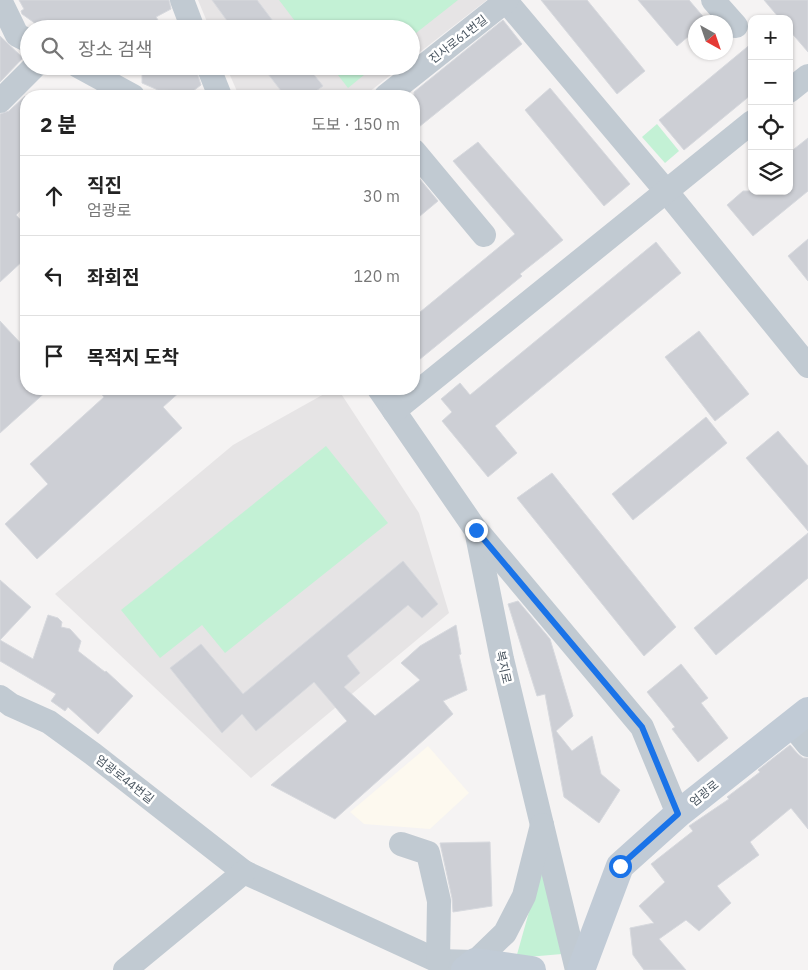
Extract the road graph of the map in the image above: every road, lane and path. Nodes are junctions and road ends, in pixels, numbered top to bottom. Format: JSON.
{"nodes":[{"id":1,"x":0,"y":0,"type":"edge"},
{"id":2,"x":182,"y":0,"type":"edge"},
{"id":3,"x":713,"y":0,"type":"edge"},
{"id":4,"x":506,"y":1,"type":"edge"},
{"id":5,"x":190,"y":20,"type":"edge"},
{"id":6,"x":736,"y":26,"type":"dead end"},
{"id":7,"x":15,"y":35,"type":"edge"},
{"id":8,"x":420,"y":69,"type":"edge"},
{"id":9,"x":26,"y":75,"type":"edge"},
{"id":10,"x":94,"y":75,"type":"edge"},
{"id":11,"x":212,"y":75,"type":"edge"},
{"id":12,"x":413,"y":75,"type":"edge"},
{"id":13,"x":808,"y":76,"type":"edge"},
{"id":14,"x":793,"y":88,"type":"edge"},
{"id":15,"x":122,"y":90,"type":"edge"},
{"id":16,"x":218,"y":90,"type":"edge"},
{"id":17,"x":394,"y":90,"type":"edge"},
{"id":18,"x":0,"y":101,"type":"edge"},
{"id":19,"x":748,"y":125,"type":"edge"},
{"id":20,"x":420,"y":158,"type":"edge"},
{"id":21,"x":666,"y":191,"type":"junction"},
{"id":22,"x":484,"y":235,"type":"dead end"},
{"id":23,"x":808,"y":366,"type":"edge"},
{"id":24,"x":420,"y":390,"type":"edge"},
{"id":25,"x":384,"y":395,"type":"edge"},
{"id":26,"x":414,"y":395,"type":"edge"},
{"id":27,"x":394,"y":411,"type":"junction"},
{"id":28,"x":476,"y":530,"type":"junction"},
{"id":29,"x":4,"y":706,"type":"edge"},
{"id":30,"x":800,"y":717,"type":"edge"},
{"id":31,"x":808,"y":745,"type":"edge"},
{"id":32,"x":678,"y":814,"type":"junction"},
{"id":33,"x":542,"y":825,"type":"junction"},
{"id":34,"x":401,"y":844,"type":"dead end"},
{"id":35,"x":244,"y":872,"type":"junction"},
{"id":36,"x":438,"y":961,"type":"junction"},
{"id":37,"x":470,"y":966,"type":"edge"},
{"id":38,"x":125,"y":970,"type":"edge"},
{"id":39,"x":532,"y":970,"type":"edge"},
{"id":40,"x":577,"y":970,"type":"edge"},
{"id":41,"x":581,"y":970,"type":"edge"}],
"edges":[{"from":1,"to":7,"type":"street"},
{"from":2,"to":5,"type":"street"},
{"from":3,"to":6,"type":"street"},
{"from":4,"to":8,"type":"street","name":"진사로61번길"},
{"from":4,"to":21,"type":"street"},
{"from":9,"to":18,"type":"street"},
{"from":10,"to":15,"type":"street"},
{"from":11,"to":16,"type":"street"},
{"from":12,"to":17,"type":"street","name":"진사로61번길"},
{"from":13,"to":14,"type":"street"},
{"from":19,"to":21,"type":"street"},
{"from":20,"to":22,"type":"street"},
{"from":21,"to":23,"type":"street"},
{"from":21,"to":24,"type":"street"},
{"from":25,"to":27,"type":"street","name":"복지로"},
{"from":26,"to":27,"type":"street"},
{"from":27,"to":28,"type":"street","name":"복지로"},
{"from":28,"to":32,"type":"street"},
{"from":28,"to":33,"type":"street","name":"복지로"},
{"from":29,"to":35,"type":"street","name":"엄광로44번길"},
{"from":30,"to":31,"type":"street"},
{"from":30,"to":32,"type":"main road","name":"엄광로"},
{"from":32,"to":41,"type":"main road","name":"엄광로"},
{"from":33,"to":37,"type":"street"},
{"from":33,"to":40,"type":"street","name":"복지로"},
{"from":34,"to":36,"type":"street"},
{"from":35,"to":36,"type":"street","name":"엄광로44번길"},
{"from":35,"to":38,"type":"street"},
{"from":36,"to":37,"type":"street","name":"엄광로44번길"},
{"from":37,"to":39,"type":"main road"}]}
